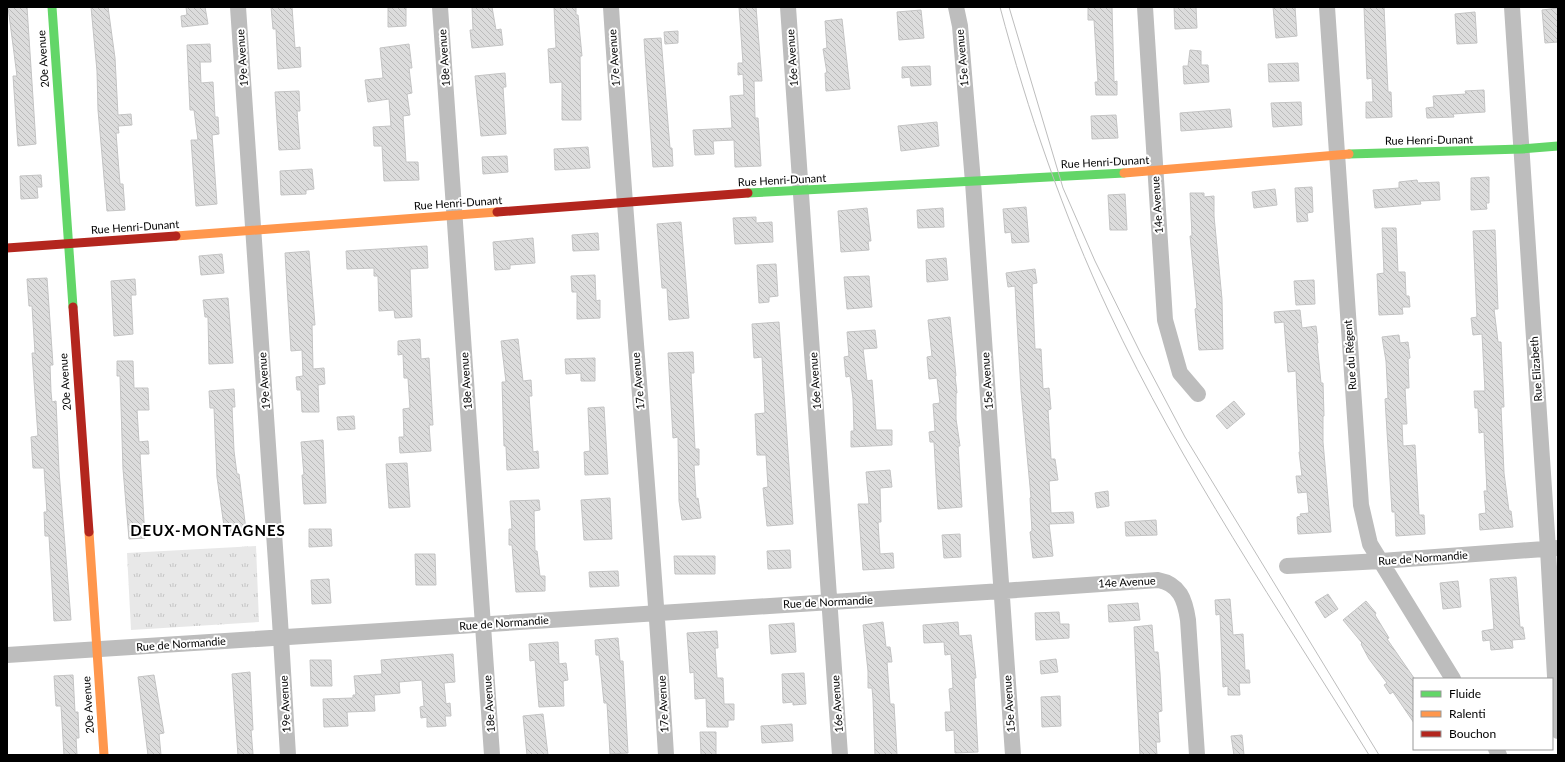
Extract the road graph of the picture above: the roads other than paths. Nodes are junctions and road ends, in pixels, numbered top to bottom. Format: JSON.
{"nodes":[{"id":1,"x":52,"y":7,"type":"edge"},
{"id":2,"x":238,"y":7,"type":"edge"},
{"id":3,"x":440,"y":7,"type":"edge"},
{"id":4,"x":611,"y":7,"type":"edge"},
{"id":5,"x":788,"y":7,"type":"edge"},
{"id":6,"x":956,"y":7,"type":"edge"},
{"id":7,"x":1145,"y":7,"type":"edge"},
{"id":8,"x":1326,"y":7,"type":"edge"},
{"id":9,"x":1512,"y":7,"type":"edge"},
{"id":10,"x":1558,"y":146,"type":"edge"},
{"id":11,"x":1522,"y":149,"type":"junction"},
{"id":12,"x":1336,"y":154,"type":"junction"},
{"id":13,"x":1155,"y":171,"type":"junction"},
{"id":14,"x":973,"y":182,"type":"junction"},
{"id":15,"x":801,"y":191,"type":"junction"},
{"id":16,"x":624,"y":203,"type":"junction"},
{"id":17,"x":455,"y":216,"type":"junction"},
{"id":18,"x":255,"y":230,"type":"junction"},
{"id":19,"x":67,"y":244,"type":"junction"},
{"id":20,"x":7,"y":248,"type":"edge"},
{"id":21,"x":1198,"y":394,"type":"dead end"},
{"id":22,"x":1553,"y":548,"type":"edge"},
{"id":23,"x":1381,"y":561,"type":"junction"},
{"id":24,"x":1287,"y":566,"type":"dead end"},
{"id":25,"x":1002,"y":591,"type":"junction"},
{"id":26,"x":830,"y":601,"type":"junction"},
{"id":27,"x":657,"y":612,"type":"junction"},
{"id":28,"x":482,"y":624,"type":"junction"},
{"id":29,"x":281,"y":637,"type":"junction"},
{"id":30,"x":106,"y":648,"type":"junction"},
{"id":31,"x":7,"y":655,"type":"edge"},
{"id":32,"x":1452,"y":678,"type":"edge"},
{"id":33,"x":1558,"y":731,"type":"edge"},
{"id":34,"x":104,"y":755,"type":"edge"},
{"id":35,"x":288,"y":755,"type":"edge"},
{"id":36,"x":492,"y":755,"type":"edge"},
{"id":37,"x":666,"y":755,"type":"edge"},
{"id":38,"x":840,"y":755,"type":"edge"},
{"id":39,"x":1013,"y":755,"type":"edge"},
{"id":40,"x":1197,"y":755,"type":"edge"}],
"edges":[{"from":1,"to":19,"type":"street","name":"20e Avenue"},
{"from":2,"to":18,"type":"street","name":"19e Avenue"},
{"from":3,"to":17,"type":"street","name":"18e Avenue"},
{"from":4,"to":16,"type":"street","name":"17e Avenue"},
{"from":5,"to":15,"type":"street","name":"16e Avenue"},
{"from":6,"to":14,"type":"street","name":"15e Avenue"},
{"from":7,"to":13,"type":"street","name":"14e Avenue"},
{"from":8,"to":12,"type":"street","name":"Rue du Régent"},
{"from":9,"to":11,"type":"street","name":"Rue Elizabeth"},
{"from":10,"to":11,"type":"street","name":"Rue Henri-Dunant"},
{"from":11,"to":12,"type":"street","name":"Rue Henri-Dunant"},
{"from":11,"to":22,"type":"street","name":"Rue Elizabeth"},
{"from":12,"to":13,"type":"street","name":"Rue Henri-Dunant"},
{"from":12,"to":23,"type":"street","name":"Rue du Régent"},
{"from":13,"to":14,"type":"street","name":"Rue Henri-Dunant"},
{"from":13,"to":21,"type":"street","name":"14e Avenue"},
{"from":14,"to":15,"type":"street","name":"Rue Henri-Dunant"},
{"from":14,"to":25,"type":"street","name":"15e Avenue"},
{"from":15,"to":16,"type":"street","name":"Rue Henri-Dunant"},
{"from":15,"to":26,"type":"street","name":"16e Avenue"},
{"from":16,"to":17,"type":"street","name":"Rue Henri-Dunant"},
{"from":16,"to":27,"type":"street","name":"17e Avenue"},
{"from":17,"to":18,"type":"street","name":"Rue Henri-Dunant"},
{"from":17,"to":28,"type":"street","name":"18e Avenue"},
{"from":18,"to":19,"type":"street","name":"Rue Henri-Dunant"},
{"from":18,"to":29,"type":"street","name":"19e Avenue"},
{"from":19,"to":20,"type":"street","name":"Rue Henri-Dunant"},
{"from":19,"to":30,"type":"street","name":"20e Avenue"},
{"from":22,"to":23,"type":"street","name":"Rue de Normandie"},
{"from":22,"to":33,"type":"street","name":"Rue Elizabeth"},
{"from":23,"to":24,"type":"street","name":"Rue de Normandie"},
{"from":23,"to":32,"type":"street","name":"Rue du Régent"},
{"from":25,"to":26,"type":"street","name":"Rue de Normandie"},
{"from":25,"to":39,"type":"street","name":"15e Avenue"},
{"from":25,"to":40,"type":"street","name":"14e Avenue"},
{"from":26,"to":27,"type":"street","name":"Rue de Normandie"},
{"from":26,"to":38,"type":"street","name":"16e Avenue"},
{"from":27,"to":28,"type":"street","name":"Rue de Normandie"},
{"from":27,"to":37,"type":"street","name":"17e Avenue"},
{"from":28,"to":29,"type":"street","name":"Rue de Normandie"},
{"from":28,"to":36,"type":"street","name":"18e Avenue"},
{"from":29,"to":30,"type":"street","name":"Rue de Normandie"},
{"from":29,"to":35,"type":"street","name":"19e Avenue"},
{"from":30,"to":31,"type":"street","name":"Rue de Normandie"},
{"from":30,"to":34,"type":"street","name":"20e Avenue"}]}
